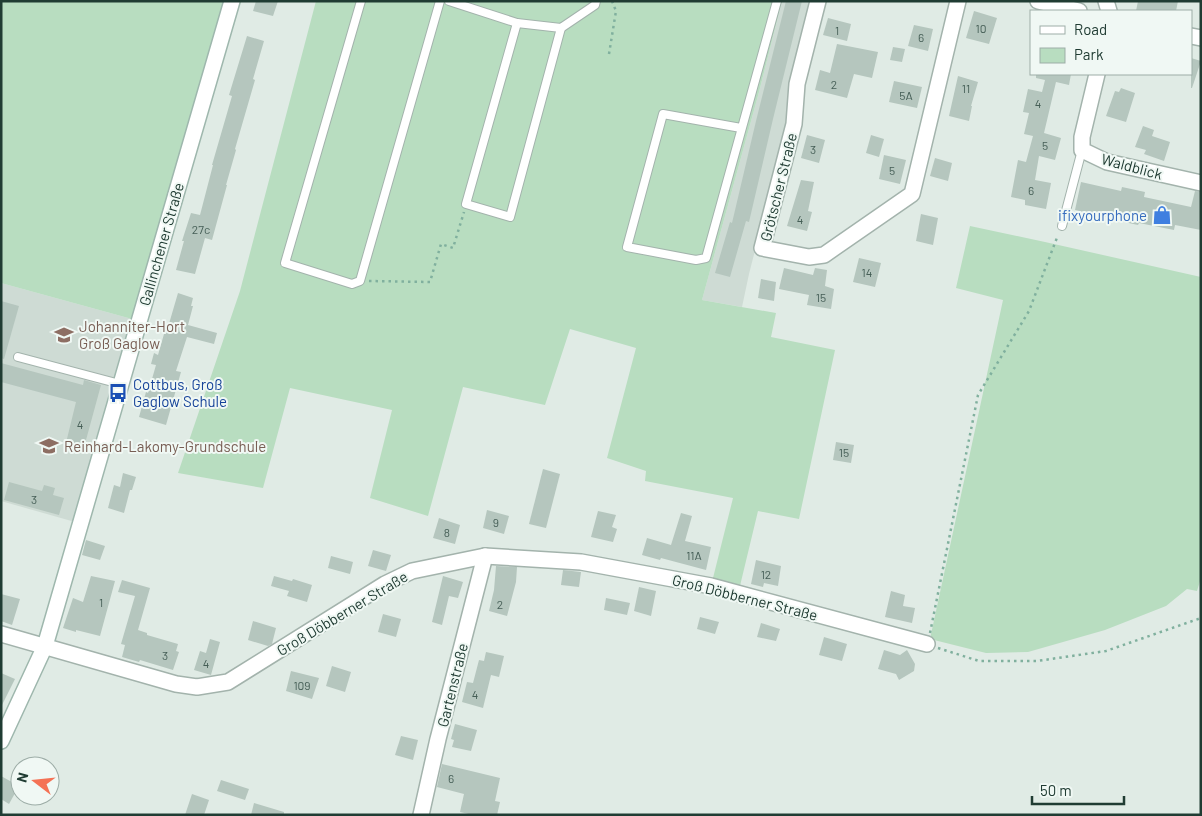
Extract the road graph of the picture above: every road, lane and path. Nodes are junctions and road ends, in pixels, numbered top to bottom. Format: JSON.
{"nodes":[{"id":1,"x":232,"y":1,"type":"edge"},
{"id":2,"x":361,"y":1,"type":"edge"},
{"id":3,"x":440,"y":1,"type":"edge"},
{"id":4,"x":449,"y":1,"type":"edge"},
{"id":5,"x":596,"y":1,"type":"edge"},
{"id":6,"x":612,"y":1,"type":"edge"},
{"id":7,"x":776,"y":1,"type":"edge"},
{"id":8,"x":819,"y":1,"type":"edge"},
{"id":9,"x":958,"y":1,"type":"edge"},
{"id":10,"x":1038,"y":1,"type":"edge"},
{"id":11,"x":1075,"y":10,"type":"edge"},
{"id":12,"x":517,"y":23,"type":"junction"},
{"id":13,"x":561,"y":28,"type":"junction"},
{"id":14,"x":609,"y":54,"type":"dead end"},
{"id":15,"x":1097,"y":75,"type":"edge"},
{"id":16,"x":741,"y":128,"type":"junction"},
{"id":17,"x":1082,"y":150,"type":"junction"},
{"id":18,"x":1201,"y":183,"type":"edge"},
{"id":19,"x":466,"y":204,"type":"junction"},
{"id":20,"x":1062,"y":226,"type":"joint"},
{"id":21,"x":360,"y":281,"type":"junction"},
{"id":22,"x":18,"y":357,"type":"dead end"},
{"id":23,"x":120,"y":384,"type":"junction"},
{"id":24,"x":485,"y":556,"type":"junction"},
{"id":25,"x":1201,"y":618,"type":"edge"},
{"id":26,"x":1,"y":634,"type":"edge"},
{"id":27,"x":927,"y":644,"type":"junction"},
{"id":28,"x":45,"y":646,"type":"junction"},
{"id":29,"x":1,"y":740,"type":"edge"},
{"id":30,"x":421,"y":815,"type":"edge"}],
"edges":[{"from":1,"to":23,"type":"street","name":"Gallinchener Straße"},
{"from":2,"to":21,"type":"lane"},
{"from":3,"to":21,"type":"lane"},
{"from":4,"to":12,"type":"lane"},
{"from":5,"to":13,"type":"lane"},
{"from":6,"to":14,"type":"path"},
{"from":7,"to":16,"type":"lane"},
{"from":8,"to":9,"type":"street","name":"Grötscher Straße"},
{"from":10,"to":11,"type":"street"},
{"from":12,"to":13,"type":"lane"},
{"from":12,"to":19,"type":"lane"},
{"from":13,"to":19,"type":"lane"},
{"from":15,"to":17,"type":"street","name":"Waldblick"},
{"from":16,"to":16,"type":"lane"},
{"from":17,"to":18,"type":"street","name":"Waldblick"},
{"from":17,"to":20,"type":"lane"},
{"from":19,"to":21,"type":"path"},
{"from":20,"to":27,"type":"path"},
{"from":22,"to":23,"type":"lane"},
{"from":23,"to":28,"type":"street","name":"Gallinchener Straße"},
{"from":24,"to":27,"type":"street","name":"Groß Döbberner Straße"},
{"from":24,"to":28,"type":"street","name":"Groß Döbberner Straße"},
{"from":24,"to":30,"type":"street","name":"Gartenstraße"},
{"from":25,"to":27,"type":"path"},
{"from":26,"to":28,"type":"street","name":"Groß Döbberner Straße"},
{"from":28,"to":29,"type":"street","name":"Gallinchener Straße"}]}
